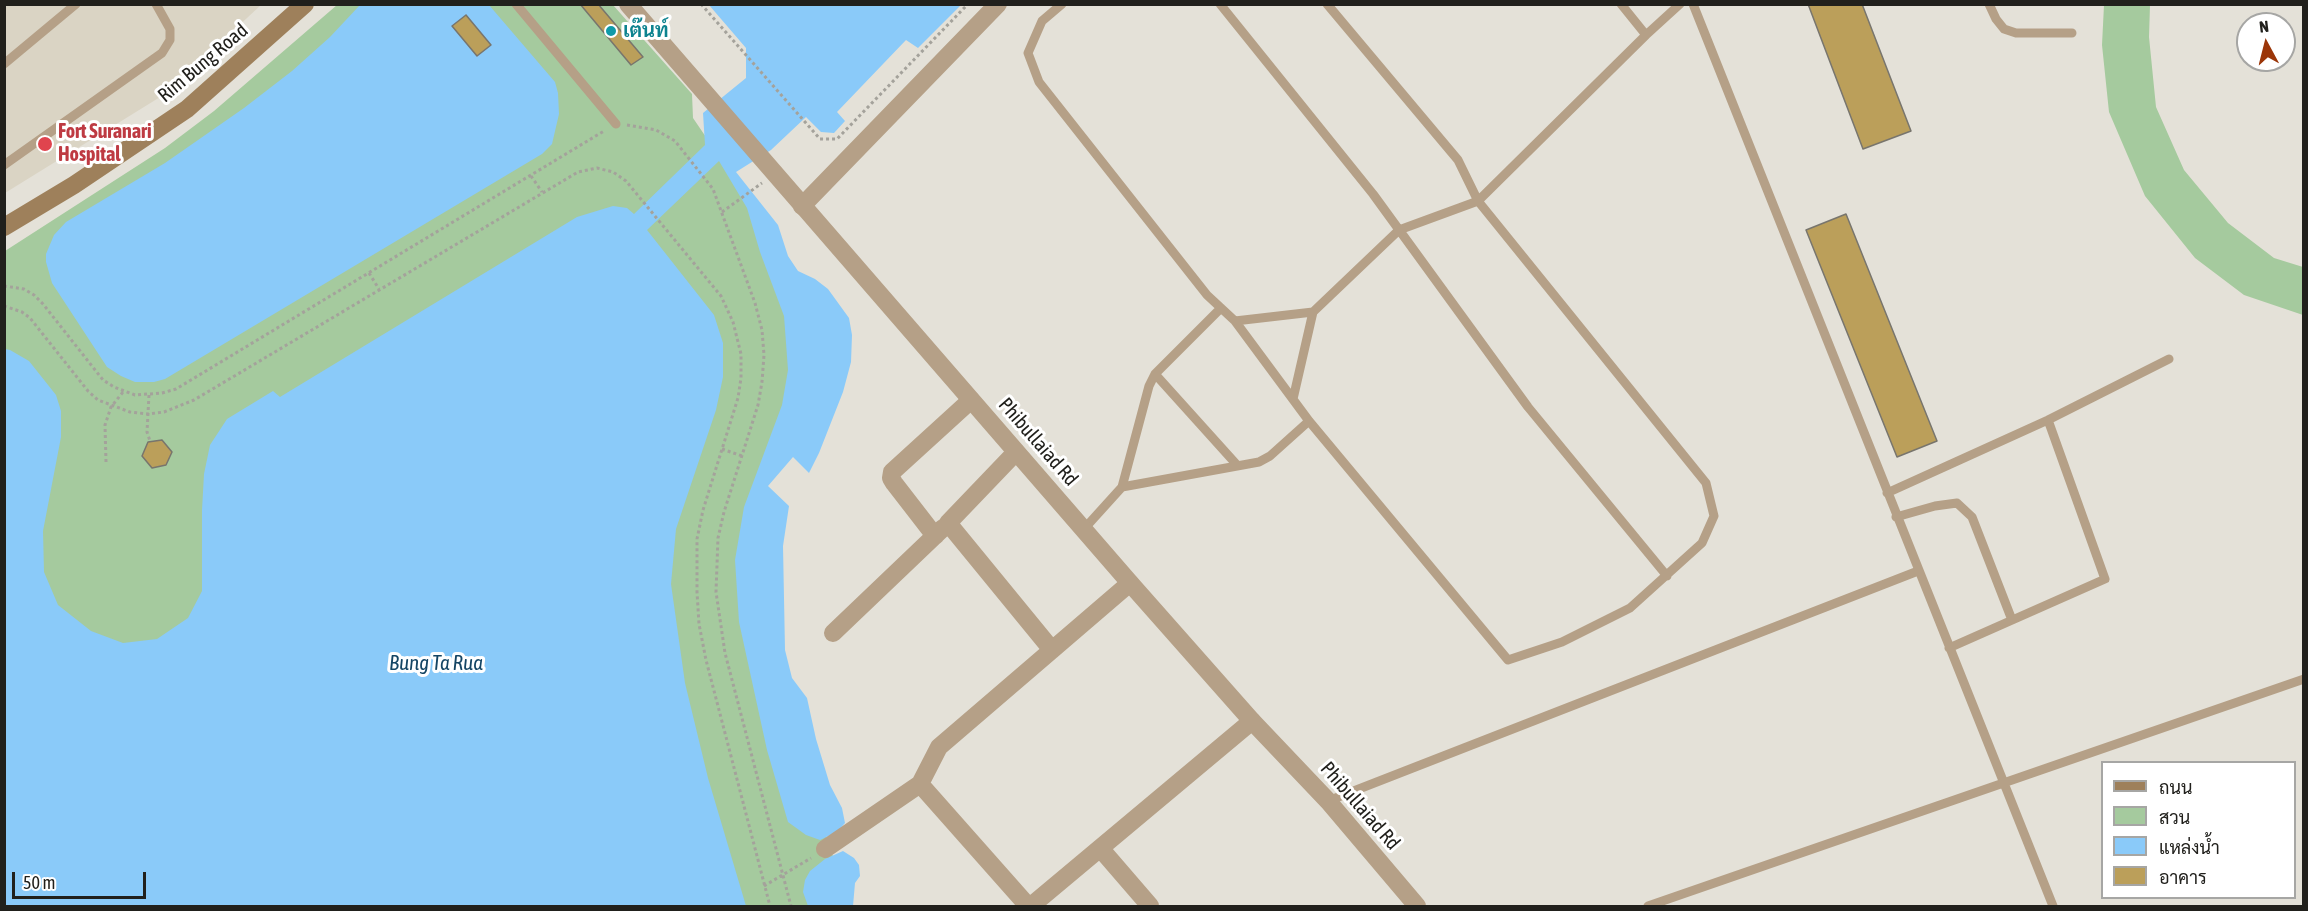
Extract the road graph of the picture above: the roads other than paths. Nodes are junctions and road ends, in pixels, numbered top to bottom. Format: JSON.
{"nodes":[{"id":1,"x":76,"y":4,"type":"edge"},
{"id":2,"x":156,"y":4,"type":"edge"},
{"id":3,"x":516,"y":4,"type":"edge"},
{"id":4,"x":628,"y":4,"type":"edge"},
{"id":5,"x":998,"y":4,"type":"edge"},
{"id":6,"x":1062,"y":4,"type":"edge"},
{"id":7,"x":1220,"y":4,"type":"edge"},
{"id":8,"x":1327,"y":4,"type":"edge"},
{"id":9,"x":1621,"y":4,"type":"edge"},
{"id":10,"x":1680,"y":4,"type":"edge"},
{"id":11,"x":1693,"y":4,"type":"edge"},
{"id":12,"x":1989,"y":4,"type":"edge"},
{"id":13,"x":297,"y":7,"type":"edge"},
{"id":14,"x":2072,"y":33,"type":"dead end"},
{"id":15,"x":1646,"y":35,"type":"junction"},
{"id":16,"x":4,"y":64,"type":"edge"},
{"id":17,"x":616,"y":124,"type":"road end"},
{"id":18,"x":4,"y":165,"type":"edge"},
{"id":19,"x":1478,"y":201,"type":"junction"},
{"id":20,"x":802,"y":206,"type":"junction"},
{"id":21,"x":4,"y":227,"type":"edge"},
{"id":22,"x":1399,"y":230,"type":"junction"},
{"id":23,"x":1221,"y":308,"type":"junction"},
{"id":24,"x":1313,"y":312,"type":"junction"},
{"id":25,"x":1234,"y":321,"type":"junction"},
{"id":26,"x":2169,"y":359,"type":"dead end"},
{"id":27,"x":1155,"y":374,"type":"junction"},
{"id":28,"x":1293,"y":399,"type":"junction"},
{"id":29,"x":972,"y":400,"type":"junction"},
{"id":30,"x":2048,"y":420,"type":"junction"},
{"id":31,"x":1309,"y":421,"type":"junction"},
{"id":32,"x":1016,"y":452,"type":"junction"},
{"id":33,"x":1238,"y":465,"type":"junction"},
{"id":34,"x":1122,"y":487,"type":"junction"},
{"id":35,"x":1887,"y":493,"type":"junction"},
{"id":36,"x":1896,"y":518,"type":"junction"},
{"id":37,"x":942,"y":529,"type":"junction"},
{"id":38,"x":1084,"y":529,"type":"junction"},
{"id":39,"x":1918,"y":571,"type":"junction"},
{"id":40,"x":1667,"y":576,"type":"junction"},
{"id":41,"x":1130,"y":583,"type":"junction"},
{"id":42,"x":2013,"y":620,"type":"junction"},
{"id":43,"x":833,"y":633,"type":"dead end"},
{"id":44,"x":1949,"y":648,"type":"junction"},
{"id":45,"x":1052,"y":650,"type":"junction"},
{"id":46,"x":2304,"y":680,"type":"edge"},
{"id":47,"x":1252,"y":721,"type":"junction"},
{"id":48,"x":2003,"y":783,"type":"junction"},
{"id":49,"x":920,"y":784,"type":"junction"},
{"id":50,"x":1328,"y":801,"type":"junction"},
{"id":51,"x":1101,"y":848,"type":"junction"},
{"id":52,"x":825,"y":849,"type":"road end"},
{"id":53,"x":1030,"y":906,"type":"edge"},
{"id":54,"x":1150,"y":906,"type":"edge"},
{"id":55,"x":1417,"y":906,"type":"edge"},
{"id":56,"x":1648,"y":906,"type":"edge"},
{"id":57,"x":2053,"y":906,"type":"edge"}],
"edges":[{"from":1,"to":16,"type":"lane"},
{"from":2,"to":18,"type":"lane"},
{"from":3,"to":17,"type":"lane"},
{"from":4,"to":20,"type":"street","name":"Phibullaiad Rd"},
{"from":5,"to":20,"type":"street"},
{"from":6,"to":23,"type":"lane"},
{"from":7,"to":22,"type":"lane"},
{"from":8,"to":19,"type":"lane"},
{"from":9,"to":15,"type":"lane"},
{"from":10,"to":15,"type":"lane"},
{"from":11,"to":35,"type":"lane"},
{"from":12,"to":14,"type":"lane"},
{"from":13,"to":21,"type":"main road","name":"Rim Bung Road"},
{"from":15,"to":19,"type":"lane"},
{"from":19,"to":22,"type":"lane"},
{"from":19,"to":40,"type":"lane"},
{"from":20,"to":29,"type":"street","name":"Phibullaiad Rd"},
{"from":22,"to":24,"type":"lane"},
{"from":22,"to":40,"type":"lane"},
{"from":23,"to":25,"type":"lane"},
{"from":23,"to":27,"type":"lane"},
{"from":24,"to":25,"type":"lane"},
{"from":24,"to":28,"type":"lane"},
{"from":25,"to":28,"type":"lane"},
{"from":26,"to":30,"type":"lane"},
{"from":27,"to":33,"type":"lane"},
{"from":27,"to":34,"type":"lane"},
{"from":28,"to":31,"type":"lane"},
{"from":29,"to":32,"type":"street","name":"Phibullaiad Rd"},
{"from":29,"to":37,"type":"street"},
{"from":30,"to":35,"type":"lane"},
{"from":30,"to":42,"type":"lane"},
{"from":31,"to":33,"type":"lane"},
{"from":31,"to":40,"type":"lane"},
{"from":32,"to":37,"type":"street"},
{"from":32,"to":38,"type":"street","name":"Phibullaiad Rd"},
{"from":33,"to":34,"type":"lane"},
{"from":34,"to":38,"type":"lane"},
{"from":35,"to":36,"type":"lane"},
{"from":36,"to":39,"type":"lane"},
{"from":36,"to":42,"type":"lane"},
{"from":37,"to":43,"type":"street"},
{"from":37,"to":45,"type":"street"},
{"from":38,"to":41,"type":"street","name":"Phibullaiad Rd"},
{"from":39,"to":44,"type":"lane"},
{"from":39,"to":50,"type":"lane"},
{"from":41,"to":45,"type":"street"},
{"from":41,"to":47,"type":"street","name":"Phibullaiad Rd"},
{"from":42,"to":44,"type":"lane"},
{"from":44,"to":48,"type":"lane"},
{"from":45,"to":49,"type":"street"},
{"from":46,"to":48,"type":"lane"},
{"from":47,"to":50,"type":"street","name":"Phibullaiad Rd"},
{"from":47,"to":51,"type":"street"},
{"from":48,"to":56,"type":"lane"},
{"from":48,"to":57,"type":"lane"},
{"from":49,"to":52,"type":"street"},
{"from":49,"to":53,"type":"street"},
{"from":50,"to":55,"type":"street","name":"Phibullaiad Rd"},
{"from":51,"to":53,"type":"street"},
{"from":51,"to":54,"type":"street"}]}
